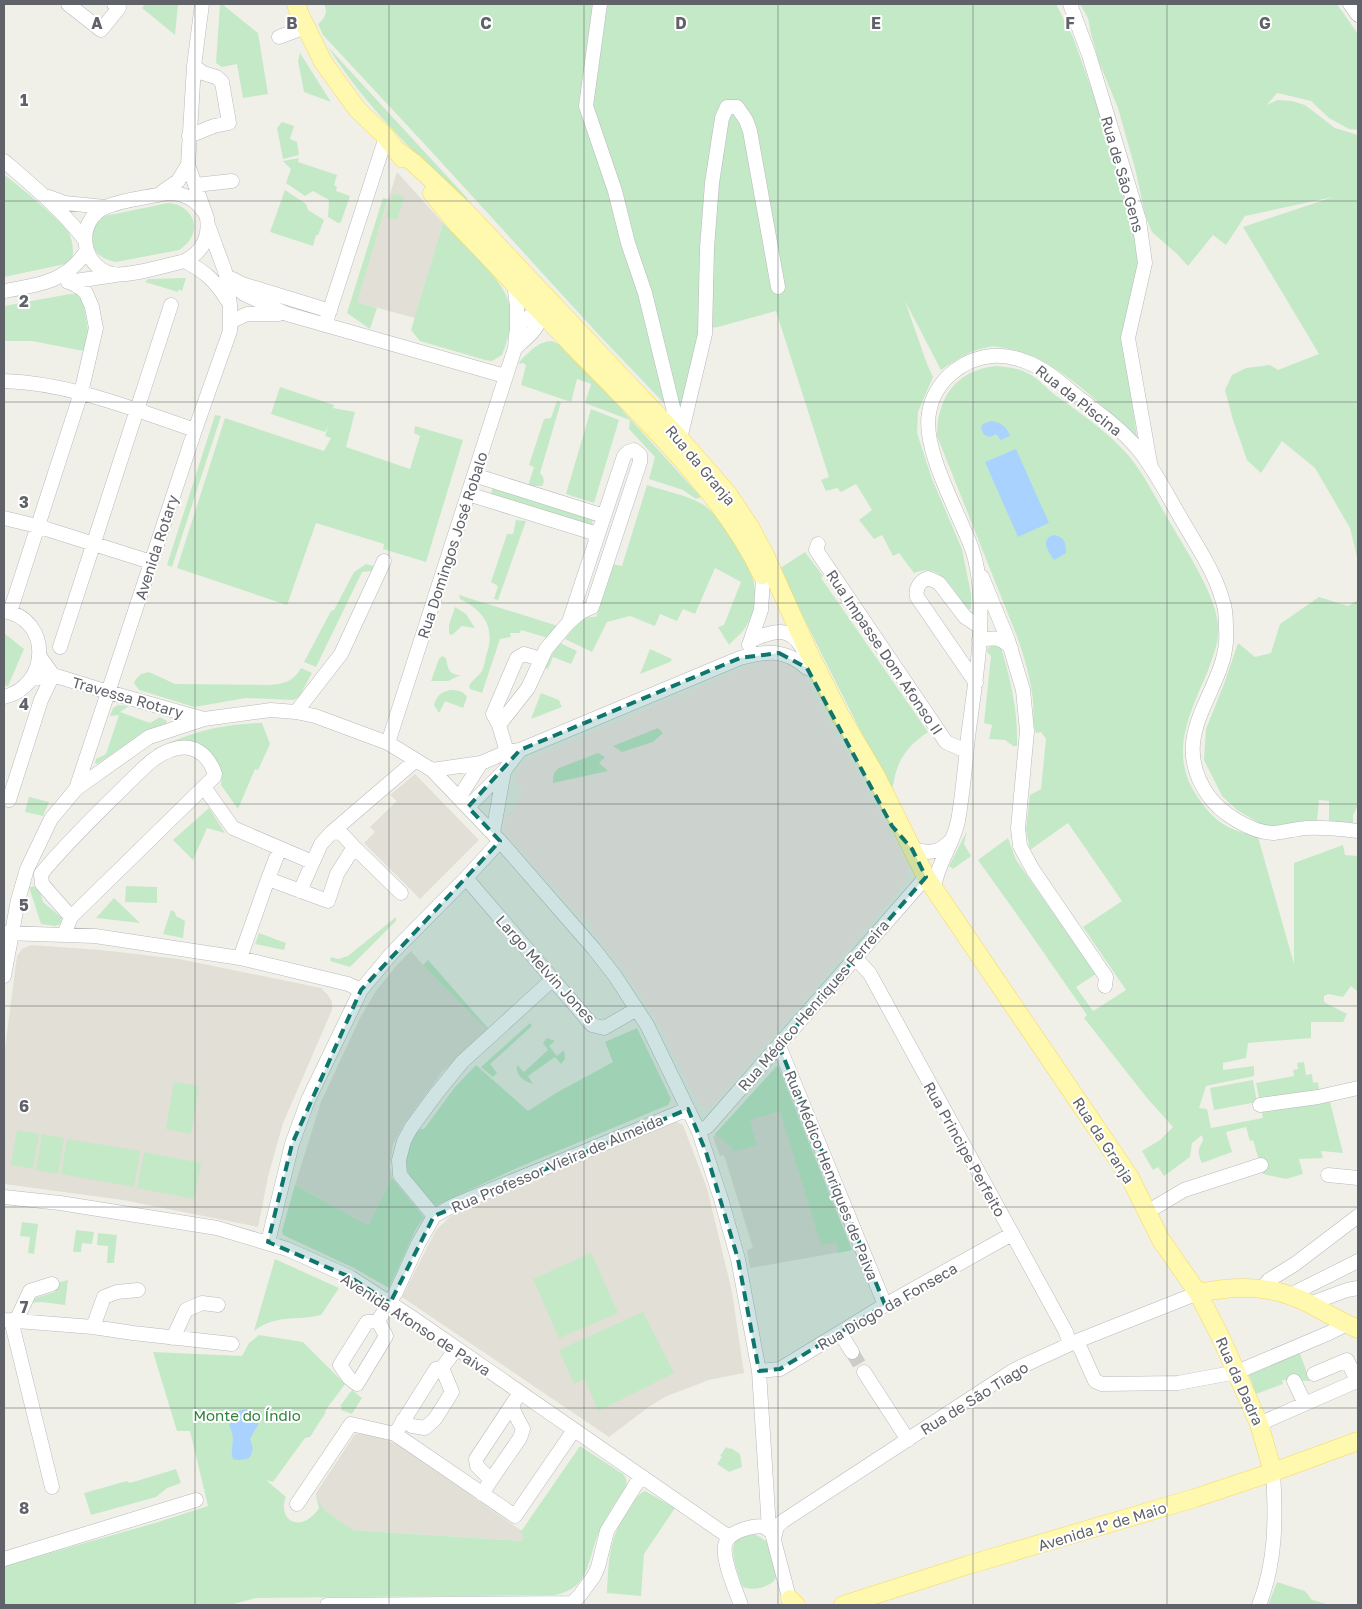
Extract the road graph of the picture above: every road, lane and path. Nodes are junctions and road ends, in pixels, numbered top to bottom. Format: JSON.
{"nodes":[{"id":1,"x":68,"y":4,"type":"edge"},
{"id":2,"x":202,"y":4,"type":"edge"},
{"id":3,"x":296,"y":4,"type":"edge"},
{"id":4,"x":600,"y":4,"type":"edge"},
{"id":5,"x":1070,"y":4,"type":"edge"},
{"id":6,"x":1350,"y":4,"type":"edge"},
{"id":7,"x":118,"y":5,"type":"edge"},
{"id":8,"x":1358,"y":15,"type":"edge"},
{"id":9,"x":306,"y":27,"type":"junction"},
{"id":10,"x":279,"y":38,"type":"dead end"},
{"id":11,"x":194,"y":66,"type":"junction"},
{"id":12,"x":189,"y":136,"type":"junction"},
{"id":13,"x":391,"y":143,"type":"junction"},
{"id":14,"x":4,"y":162,"type":"edge"},
{"id":15,"x":188,"y":165,"type":"junction"},
{"id":16,"x":232,"y":181,"type":"dead end"},
{"id":17,"x":195,"y":185,"type":"junction"},
{"id":18,"x":157,"y":195,"type":"junction"},
{"id":19,"x":46,"y":196,"type":"junction"},
{"id":20,"x":105,"y":207,"type":"junction"},
{"id":21,"x":206,"y":219,"type":"junction"},
{"id":22,"x":86,"y":245,"type":"junction"},
{"id":23,"x":185,"y":261,"type":"junction"},
{"id":24,"x":226,"y":274,"type":"junction"},
{"id":25,"x":113,"y":275,"type":"junction"},
{"id":26,"x":70,"y":282,"type":"junction"},
{"id":27,"x":514,"y":283,"type":"junction"},
{"id":28,"x":42,"y":284,"type":"junction"},
{"id":29,"x":778,"y":286,"type":"dead end"},
{"id":30,"x":4,"y":291,"type":"edge"},
{"id":31,"x":540,"y":291,"type":"junction"},
{"id":32,"x":171,"y":305,"type":"dead end"},
{"id":33,"x":230,"y":305,"type":"junction"},
{"id":34,"x":92,"y":306,"type":"junction"},
{"id":35,"x":330,"y":311,"type":"junction"},
{"id":36,"x":542,"y":312,"type":"junction"},
{"id":37,"x":288,"y":314,"type":"junction"},
{"id":38,"x":230,"y":322,"type":"junction"},
{"id":39,"x":325,"y":325,"type":"junction"},
{"id":40,"x":517,"y":328,"type":"junction"},
{"id":41,"x":530,"y":336,"type":"junction"},
{"id":42,"x":564,"y":336,"type":"junction"},
{"id":43,"x":587,"y":340,"type":"junction"},
{"id":44,"x":515,"y":348,"type":"junction"},
{"id":45,"x":505,"y":376,"type":"junction"},
{"id":46,"x":4,"y":381,"type":"edge"},
{"id":47,"x":81,"y":392,"type":"junction"},
{"id":48,"x":136,"y":410,"type":"junction"},
{"id":49,"x":195,"y":430,"type":"junction"},
{"id":50,"x":680,"y":439,"type":"junction"},
{"id":51,"x":1151,"y":467,"type":"junction"},
{"id":52,"x":474,"y":475,"type":"junction"},
{"id":53,"x":468,"y":494,"type":"junction"},
{"id":54,"x":604,"y":516,"type":"junction"},
{"id":55,"x":4,"y":518,"type":"edge"},
{"id":56,"x":37,"y":526,"type":"junction"},
{"id":57,"x":597,"y":534,"type":"junction"},
{"id":58,"x":93,"y":544,"type":"junction"},
{"id":59,"x":818,"y":544,"type":"dead end"},
{"id":60,"x":384,"y":561,"type":"dead end"},
{"id":61,"x":151,"y":562,"type":"junction"},
{"id":62,"x":977,"y":565,"type":"junction"},
{"id":63,"x":764,"y":578,"type":"junction"},
{"id":64,"x":7,"y":612,"type":"edge"},
{"id":65,"x":569,"y":622,"type":"junction"},
{"id":66,"x":792,"y":627,"type":"junction"},
{"id":67,"x":980,"y":633,"type":"junction"},
{"id":68,"x":751,"y":640,"type":"junction"},
{"id":69,"x":60,"y":647,"type":"dead end"},
{"id":70,"x":1011,"y":648,"type":"junction"},
{"id":71,"x":773,"y":652,"type":"junction"},
{"id":72,"x":40,"y":657,"type":"junction"},
{"id":73,"x":740,"y":658,"type":"junction"},
{"id":74,"x":540,"y":659,"type":"junction"},
{"id":75,"x":807,"y":668,"type":"junction"},
{"id":76,"x":53,"y":675,"type":"junction"},
{"id":77,"x":32,"y":679,"type":"junction"},
{"id":78,"x":976,"y":683,"type":"junction"},
{"id":79,"x":108,"y":692,"type":"junction"},
{"id":80,"x":4,"y":697,"type":"edge"},
{"id":81,"x":296,"y":712,"type":"junction"},
{"id":82,"x":204,"y":718,"type":"junction"},
{"id":83,"x":499,"y":725,"type":"junction"},
{"id":84,"x":388,"y":743,"type":"junction"},
{"id":85,"x":514,"y":751,"type":"junction"},
{"id":86,"x":966,"y":751,"type":"junction"},
{"id":87,"x":416,"y":760,"type":"junction"},
{"id":88,"x":481,"y":763,"type":"junction"},
{"id":89,"x":432,"y":770,"type":"junction"},
{"id":90,"x":504,"y":770,"type":"junction"},
{"id":91,"x":204,"y":787,"type":"junction"},
{"id":92,"x":76,"y":789,"type":"junction"},
{"id":93,"x":9,"y":800,"type":"dead end"},
{"id":94,"x":463,"y":803,"type":"junction"},
{"id":95,"x":1358,"y":831,"type":"edge"},
{"id":96,"x":332,"y":832,"type":"junction"},
{"id":97,"x":496,"y":837,"type":"junction"},
{"id":98,"x":950,"y":842,"type":"junction"},
{"id":99,"x":354,"y":847,"type":"junction"},
{"id":100,"x":280,"y":848,"type":"junction"},
{"id":101,"x":912,"y":849,"type":"junction"},
{"id":102,"x":933,"y":852,"type":"junction"},
{"id":103,"x":312,"y":862,"type":"junction"},
{"id":104,"x":466,"y":878,"type":"junction"},
{"id":105,"x":268,"y":879,"type":"junction"},
{"id":106,"x":928,"y":879,"type":"junction"},
{"id":107,"x":300,"y":891,"type":"junction"},
{"id":108,"x":400,"y":893,"type":"dead end"},
{"id":109,"x":71,"y":917,"type":"junction"},
{"id":110,"x":8,"y":933,"type":"edge"},
{"id":111,"x":64,"y":935,"type":"junction"},
{"id":112,"x":855,"y":957,"type":"junction"},
{"id":113,"x":240,"y":958,"type":"junction"},
{"id":114,"x":4,"y":976,"type":"edge"},
{"id":115,"x":553,"y":979,"type":"junction"},
{"id":116,"x":1105,"y":986,"type":"dead end"},
{"id":117,"x":360,"y":990,"type":"junction"},
{"id":118,"x":636,"y":1009,"type":"junction"},
{"id":119,"x":779,"y":1046,"type":"junction"},
{"id":120,"x":1358,"y":1088,"type":"edge"},
{"id":121,"x":1260,"y":1105,"type":"dead end"},
{"id":122,"x":688,"y":1109,"type":"junction"},
{"id":123,"x":699,"y":1132,"type":"junction"},
{"id":124,"x":1261,"y":1165,"type":"dead end"},
{"id":125,"x":1328,"y":1175,"type":"dead end"},
{"id":126,"x":1358,"y":1178,"type":"edge"},
{"id":127,"x":4,"y":1196,"type":"edge"},
{"id":128,"x":1147,"y":1212,"type":"junction"},
{"id":129,"x":434,"y":1216,"type":"junction"},
{"id":130,"x":1358,"y":1216,"type":"edge"},
{"id":131,"x":1012,"y":1234,"type":"junction"},
{"id":132,"x":268,"y":1242,"type":"junction"},
{"id":133,"x":1358,"y":1261,"type":"edge"},
{"id":134,"x":52,"y":1284,"type":"dead end"},
{"id":135,"x":1262,"y":1288,"type":"junction"},
{"id":136,"x":1358,"y":1288,"type":"edge"},
{"id":137,"x":138,"y":1290,"type":"dead end"},
{"id":138,"x":1198,"y":1292,"type":"junction"},
{"id":139,"x":1292,"y":1296,"type":"junction"},
{"id":140,"x":390,"y":1303,"type":"junction"},
{"id":141,"x":1309,"y":1304,"type":"junction"},
{"id":142,"x":218,"y":1305,"type":"dead end"},
{"id":143,"x":886,"y":1305,"type":"junction"},
{"id":144,"x":10,"y":1320,"type":"edge"},
{"id":145,"x":378,"y":1321,"type":"dead end"},
{"id":146,"x":93,"y":1327,"type":"junction"},
{"id":147,"x":1353,"y":1327,"type":"edge"},
{"id":148,"x":840,"y":1333,"type":"junction"},
{"id":149,"x":173,"y":1338,"type":"junction"},
{"id":150,"x":1074,"y":1342,"type":"junction"},
{"id":151,"x":232,"y":1344,"type":"dead end"},
{"id":152,"x":456,"y":1349,"type":"junction"},
{"id":153,"x":852,"y":1352,"type":"tunnel mouth"},
{"id":154,"x":442,"y":1368,"type":"junction"},
{"id":155,"x":759,"y":1371,"type":"junction"},
{"id":156,"x":864,"y":1372,"type":"tunnel mouth"},
{"id":157,"x":1236,"y":1372,"type":"junction"},
{"id":158,"x":1314,"y":1374,"type":"dead end"},
{"id":159,"x":1294,"y":1381,"type":"dead end"},
{"id":160,"x":517,"y":1398,"type":"junction"},
{"id":161,"x":1305,"y":1404,"type":"junction"},
{"id":162,"x":403,"y":1420,"type":"junction"},
{"id":163,"x":1259,"y":1424,"type":"junction"},
{"id":164,"x":574,"y":1430,"type":"junction"},
{"id":165,"x":394,"y":1434,"type":"junction"},
{"id":166,"x":908,"y":1440,"type":"junction"},
{"id":167,"x":1358,"y":1441,"type":"edge"},
{"id":168,"x":1273,"y":1472,"type":"junction"},
{"id":169,"x":641,"y":1476,"type":"junction"},
{"id":170,"x":491,"y":1480,"type":"junction"},
{"id":171,"x":52,"y":1487,"type":"dead end"},
{"id":172,"x":482,"y":1494,"type":"junction"},
{"id":173,"x":196,"y":1500,"type":"dead end"},
{"id":174,"x":297,"y":1504,"type":"dead end"},
{"id":175,"x":772,"y":1534,"type":"junction"},
{"id":176,"x":729,"y":1537,"type":"junction"},
{"id":177,"x":4,"y":1559,"type":"edge"},
{"id":178,"x":792,"y":1603,"type":"edge"},
{"id":179,"x":327,"y":1605,"type":"edge"},
{"id":180,"x":741,"y":1605,"type":"edge"},
{"id":181,"x":843,"y":1605,"type":"edge"},
{"id":182,"x":1259,"y":1605,"type":"edge"}],
"edges":[{"from":1,"to":7,"type":"street"},
{"from":2,"to":11,"type":"street"},
{"from":3,"to":9,"type":"main road","name":"Rua da Granja"},
{"from":4,"to":50,"type":"street"},
{"from":5,"to":51,"type":"street","name":"Rua de São Gens"},
{"from":6,"to":8,"type":"street"},
{"from":9,"to":10,"type":"street"},
{"from":9,"to":13,"type":"main road","name":"Rua da Granja"},
{"from":11,"to":12,"type":"street"},
{"from":11,"to":12,"type":"street"},
{"from":12,"to":15,"type":"street"},
{"from":13,"to":27,"type":"main road","name":"Rua da Granja"},
{"from":13,"to":31,"type":"main road","name":"Rua da Granja"},
{"from":13,"to":35,"type":"street"},
{"from":14,"to":19,"type":"street"},
{"from":15,"to":17,"type":"street"},
{"from":15,"to":18,"type":"street"},
{"from":16,"to":17,"type":"street"},
{"from":17,"to":21,"type":"street"},
{"from":18,"to":20,"type":"street"},
{"from":18,"to":21,"type":"street"},
{"from":19,"to":20,"type":"street"},
{"from":19,"to":22,"type":"street"},
{"from":20,"to":22,"type":"street"},
{"from":21,"to":23,"type":"street"},
{"from":21,"to":24,"type":"street"},
{"from":22,"to":25,"type":"street"},
{"from":22,"to":28,"type":"street"},
{"from":23,"to":25,"type":"street"},
{"from":23,"to":33,"type":"street"},
{"from":24,"to":33,"type":"street","name":"Avenida Rotary"},
{"from":24,"to":35,"type":"street"},
{"from":24,"to":37,"type":"street"},
{"from":25,"to":26,"type":"street"},
{"from":25,"to":34,"type":"street"},
{"from":26,"to":28,"type":"street"},
{"from":26,"to":34,"type":"street"},
{"from":27,"to":36,"type":"main road","name":"Rua da Granja"},
{"from":27,"to":40,"type":"street","name":"Rua Domingos José Robalo"},
{"from":28,"to":30,"type":"street"},
{"from":29,"to":50,"type":"street"},
{"from":31,"to":36,"type":"street"},
{"from":31,"to":43,"type":"main road","name":"Rua da Granja"},
{"from":32,"to":48,"type":"street"},
{"from":33,"to":38,"type":"street","name":"Avenida Rotary"},
{"from":34,"to":47,"type":"street"},
{"from":35,"to":39,"type":"street"},
{"from":36,"to":40,"type":"street"},
{"from":36,"to":41,"type":"street"},
{"from":36,"to":42,"type":"main road","name":"Rua da Granja"},
{"from":36,"to":43,"type":"street"},
{"from":37,"to":38,"type":"street"},
{"from":37,"to":39,"type":"street"},
{"from":38,"to":49,"type":"street","name":"Avenida Rotary"},
{"from":39,"to":45,"type":"street"},
{"from":40,"to":44,"type":"street","name":"Rua Domingos José Robalo"},
{"from":41,"to":42,"type":"street"},
{"from":41,"to":44,"type":"street"},
{"from":42,"to":63,"type":"main road","name":"Rua da Granja"},
{"from":43,"to":50,"type":"main road","name":"Rua da Granja"},
{"from":44,"to":45,"type":"street","name":"Rua Domingos José Robalo"},
{"from":45,"to":52,"type":"street","name":"Rua Domingos José Robalo"},
{"from":46,"to":47,"type":"street"},
{"from":47,"to":48,"type":"street"},
{"from":47,"to":56,"type":"street"},
{"from":48,"to":49,"type":"street"},
{"from":48,"to":58,"type":"street"},
{"from":49,"to":61,"type":"street","name":"Avenida Rotary"},
{"from":50,"to":66,"type":"main road","name":"Rua da Granja"},
{"from":51,"to":62,"type":"street","name":"Rua da Piscina"},
{"from":51,"to":95,"type":"street","name":"Rua da Piscina"},
{"from":52,"to":53,"type":"street","name":"Rua Domingos José Robalo"},
{"from":52,"to":54,"type":"street"},
{"from":53,"to":57,"type":"street"},
{"from":53,"to":84,"type":"street","name":"Rua Domingos José Robalo"},
{"from":54,"to":57,"type":"street"},
{"from":54,"to":65,"type":"street"},
{"from":55,"to":56,"type":"street"},
{"from":56,"to":58,"type":"street"},
{"from":56,"to":64,"type":"street"},
{"from":57,"to":65,"type":"street"},
{"from":58,"to":61,"type":"street"},
{"from":58,"to":69,"type":"street"},
{"from":59,"to":86,"type":"street","name":"Rua Impasse Dom Afonso II"},
{"from":60,"to":81,"type":"street"},
{"from":61,"to":79,"type":"street","name":"Avenida Rotary"},
{"from":62,"to":67,"type":"street","name":"Rua da Piscina"},
{"from":62,"to":70,"type":"street"},
{"from":63,"to":66,"type":"main road","name":"Rua da Granja"},
{"from":63,"to":68,"type":"street"},
{"from":64,"to":72,"type":"street"},
{"from":65,"to":74,"type":"street"},
{"from":66,"to":68,"type":"street"},
{"from":66,"to":71,"type":"street"},
{"from":66,"to":75,"type":"main road","name":"Rua da Granja"},
{"from":66,"to":101,"type":"main road","name":"Rua da Granja"},
{"from":67,"to":70,"type":"street"},
{"from":67,"to":78,"type":"street","name":"Rua da Piscina"},
{"from":67,"to":78,"type":"street"},
{"from":68,"to":73,"type":"street"},
{"from":70,"to":116,"type":"street"},
{"from":71,"to":73,"type":"street"},
{"from":71,"to":75,"type":"street"},
{"from":72,"to":76,"type":"street","name":"Travessa Rotary"},
{"from":72,"to":77,"type":"street"},
{"from":73,"to":85,"type":"street"},
{"from":74,"to":83,"type":"street"},
{"from":74,"to":83,"type":"street"},
{"from":75,"to":101,"type":"main road","name":"Rua da Granja"},
{"from":76,"to":77,"type":"street","name":"Travessa Rotary"},
{"from":76,"to":79,"type":"street","name":"Travessa Rotary"},
{"from":76,"to":93,"type":"street"},
{"from":77,"to":80,"type":"street"},
{"from":78,"to":86,"type":"street","name":"Rua da Piscina"},
{"from":79,"to":82,"type":"street","name":"Travessa Rotary"},
{"from":79,"to":92,"type":"street","name":"Avenida Rotary"},
{"from":81,"to":82,"type":"street"},
{"from":81,"to":84,"type":"street"},
{"from":82,"to":92,"type":"street"},
{"from":83,"to":85,"type":"street"},
{"from":84,"to":87,"type":"street"},
{"from":85,"to":88,"type":"street"},
{"from":85,"to":90,"type":"street"},
{"from":86,"to":98,"type":"street","name":"Rua da Piscina"},
{"from":87,"to":89,"type":"street"},
{"from":87,"to":96,"type":"street"},
{"from":88,"to":89,"type":"street"},
{"from":88,"to":94,"type":"street"},
{"from":89,"to":94,"type":"street"},
{"from":90,"to":94,"type":"street"},
{"from":90,"to":97,"type":"street"},
{"from":91,"to":100,"type":"street"},
{"from":91,"to":109,"type":"street"},
{"from":91,"to":109,"type":"street"},
{"from":92,"to":110,"type":"street"},
{"from":94,"to":97,"type":"street"},
{"from":96,"to":99,"type":"street"},
{"from":96,"to":103,"type":"street"},
{"from":97,"to":104,"type":"street"},
{"from":97,"to":118,"type":"street"},
{"from":98,"to":102,"type":"street"},
{"from":98,"to":106,"type":"street","name":"Rua da Piscina"},
{"from":99,"to":107,"type":"street"},
{"from":99,"to":108,"type":"street"},
{"from":100,"to":103,"type":"street"},
{"from":100,"to":105,"type":"street"},
{"from":101,"to":102,"type":"street"},
{"from":101,"to":106,"type":"main road","name":"Rua da Granja"},
{"from":102,"to":106,"type":"street"},
{"from":103,"to":107,"type":"street"},
{"from":104,"to":115,"type":"street","name":"Largo Melvin Jones"},
{"from":104,"to":117,"type":"street"},
{"from":105,"to":107,"type":"street"},
{"from":105,"to":113,"type":"street"},
{"from":106,"to":112,"type":"street","name":"Rua Médico Henriques Ferreira"},
{"from":106,"to":128,"type":"main road","name":"Rua da Granja"},
{"from":109,"to":111,"type":"street"},
{"from":110,"to":111,"type":"street"},
{"from":110,"to":114,"type":"street"},
{"from":111,"to":113,"type":"street"},
{"from":112,"to":119,"type":"street","name":"Rua Médico Henriques Ferreira"},
{"from":112,"to":131,"type":"street","name":"Rua Principe Perfeito"},
{"from":113,"to":117,"type":"street"},
{"from":115,"to":118,"type":"street","name":"Largo Melvin Jones"},
{"from":115,"to":129,"type":"street"},
{"from":117,"to":132,"type":"street"},
{"from":118,"to":122,"type":"street"},
{"from":119,"to":123,"type":"street","name":"Rua Médico Henriques Ferreira"},
{"from":119,"to":143,"type":"street","name":"Rua Médico Henriques de Paiva"},
{"from":120,"to":121,"type":"street"},
{"from":122,"to":123,"type":"street"},
{"from":122,"to":129,"type":"street","name":"Rua Professor Vieira de Almeida"},
{"from":123,"to":155,"type":"street"},
{"from":124,"to":128,"type":"street"},
{"from":125,"to":126,"type":"street"},
{"from":127,"to":132,"type":"street","name":"Avenida Afonso de Paiva"},
{"from":128,"to":138,"type":"main road","name":"Rua da Granja"},
{"from":129,"to":140,"type":"street","name":"Rua Professor Vieira de Almeida"},
{"from":130,"to":135,"type":"street"},
{"from":131,"to":143,"type":"street","name":"Rua Diogo da Fonseca"},
{"from":131,"to":150,"type":"street","name":"Rua Principe Perfeito"},
{"from":132,"to":140,"type":"street","name":"Avenida Afonso de Paiva"},
{"from":133,"to":139,"type":"street"},
{"from":134,"to":144,"type":"street"},
{"from":135,"to":138,"type":"main road"},
{"from":135,"to":139,"type":"main road"},
{"from":136,"to":141,"type":"street"},
{"from":137,"to":146,"type":"street"},
{"from":138,"to":150,"type":"street","name":"Rua de São Tiago"},
{"from":138,"to":157,"type":"main road","name":"Rua da Dadra"},
{"from":139,"to":141,"type":"main road"},
{"from":140,"to":145,"type":"street","name":"Rua Professor Vieira de Almeida"},
{"from":140,"to":152,"type":"street","name":"Avenida Afonso de Paiva"},
{"from":141,"to":147,"type":"main road"},
{"from":142,"to":149,"type":"street"},
{"from":143,"to":148,"type":"street","name":"Rua Diogo da Fonseca"},
{"from":144,"to":146,"type":"street"},
{"from":144,"to":171,"type":"street"},
{"from":146,"to":149,"type":"street"},
{"from":147,"to":157,"type":"street","name":"Rua Principe Perfeito"},
{"from":148,"to":153,"type":"street"},
{"from":148,"to":155,"type":"street","name":"Rua Diogo da Fonseca"},
{"from":149,"to":151,"type":"street"},
{"from":150,"to":157,"type":"street","name":"Rua Principe Perfeito"},
{"from":150,"to":166,"type":"street","name":"Rua de São Tiago"},
{"from":152,"to":154,"type":"street"},
{"from":152,"to":160,"type":"street","name":"Avenida Afonso de Paiva"},
{"from":154,"to":162,"type":"street"},
{"from":154,"to":162,"type":"street"},
{"from":155,"to":175,"type":"street"},
{"from":156,"to":166,"type":"street"},
{"from":157,"to":163,"type":"main road","name":"Rua da Dadra"},
{"from":158,"to":161,"type":"street"},
{"from":159,"to":161,"type":"street"},
{"from":160,"to":164,"type":"street","name":"Avenida Afonso de Paiva"},
{"from":160,"to":170,"type":"street"},
{"from":160,"to":170,"type":"street"},
{"from":161,"to":163,"type":"street"},
{"from":162,"to":165,"type":"street"},
{"from":163,"to":168,"type":"main road","name":"Rua da Dadra"},
{"from":164,"to":169,"type":"street","name":"Avenida Afonso de Paiva"},
{"from":164,"to":172,"type":"street"},
{"from":165,"to":172,"type":"street"},
{"from":165,"to":174,"type":"street"},
{"from":166,"to":175,"type":"street","name":"Rua de São Tiago"},
{"from":167,"to":168,"type":"main road","name":"Avenida 1º de Maio"},
{"from":168,"to":181,"type":"main road","name":"Avenida 1º de Maio"},
{"from":168,"to":182,"type":"street"},
{"from":169,"to":176,"type":"street","name":"Avenida Afonso de Paiva"},
{"from":169,"to":179,"type":"street"},
{"from":170,"to":172,"type":"street"},
{"from":173,"to":177,"type":"street"},
{"from":175,"to":176,"type":"street"},
{"from":175,"to":178,"type":"street"},
{"from":176,"to":180,"type":"street"}]}
